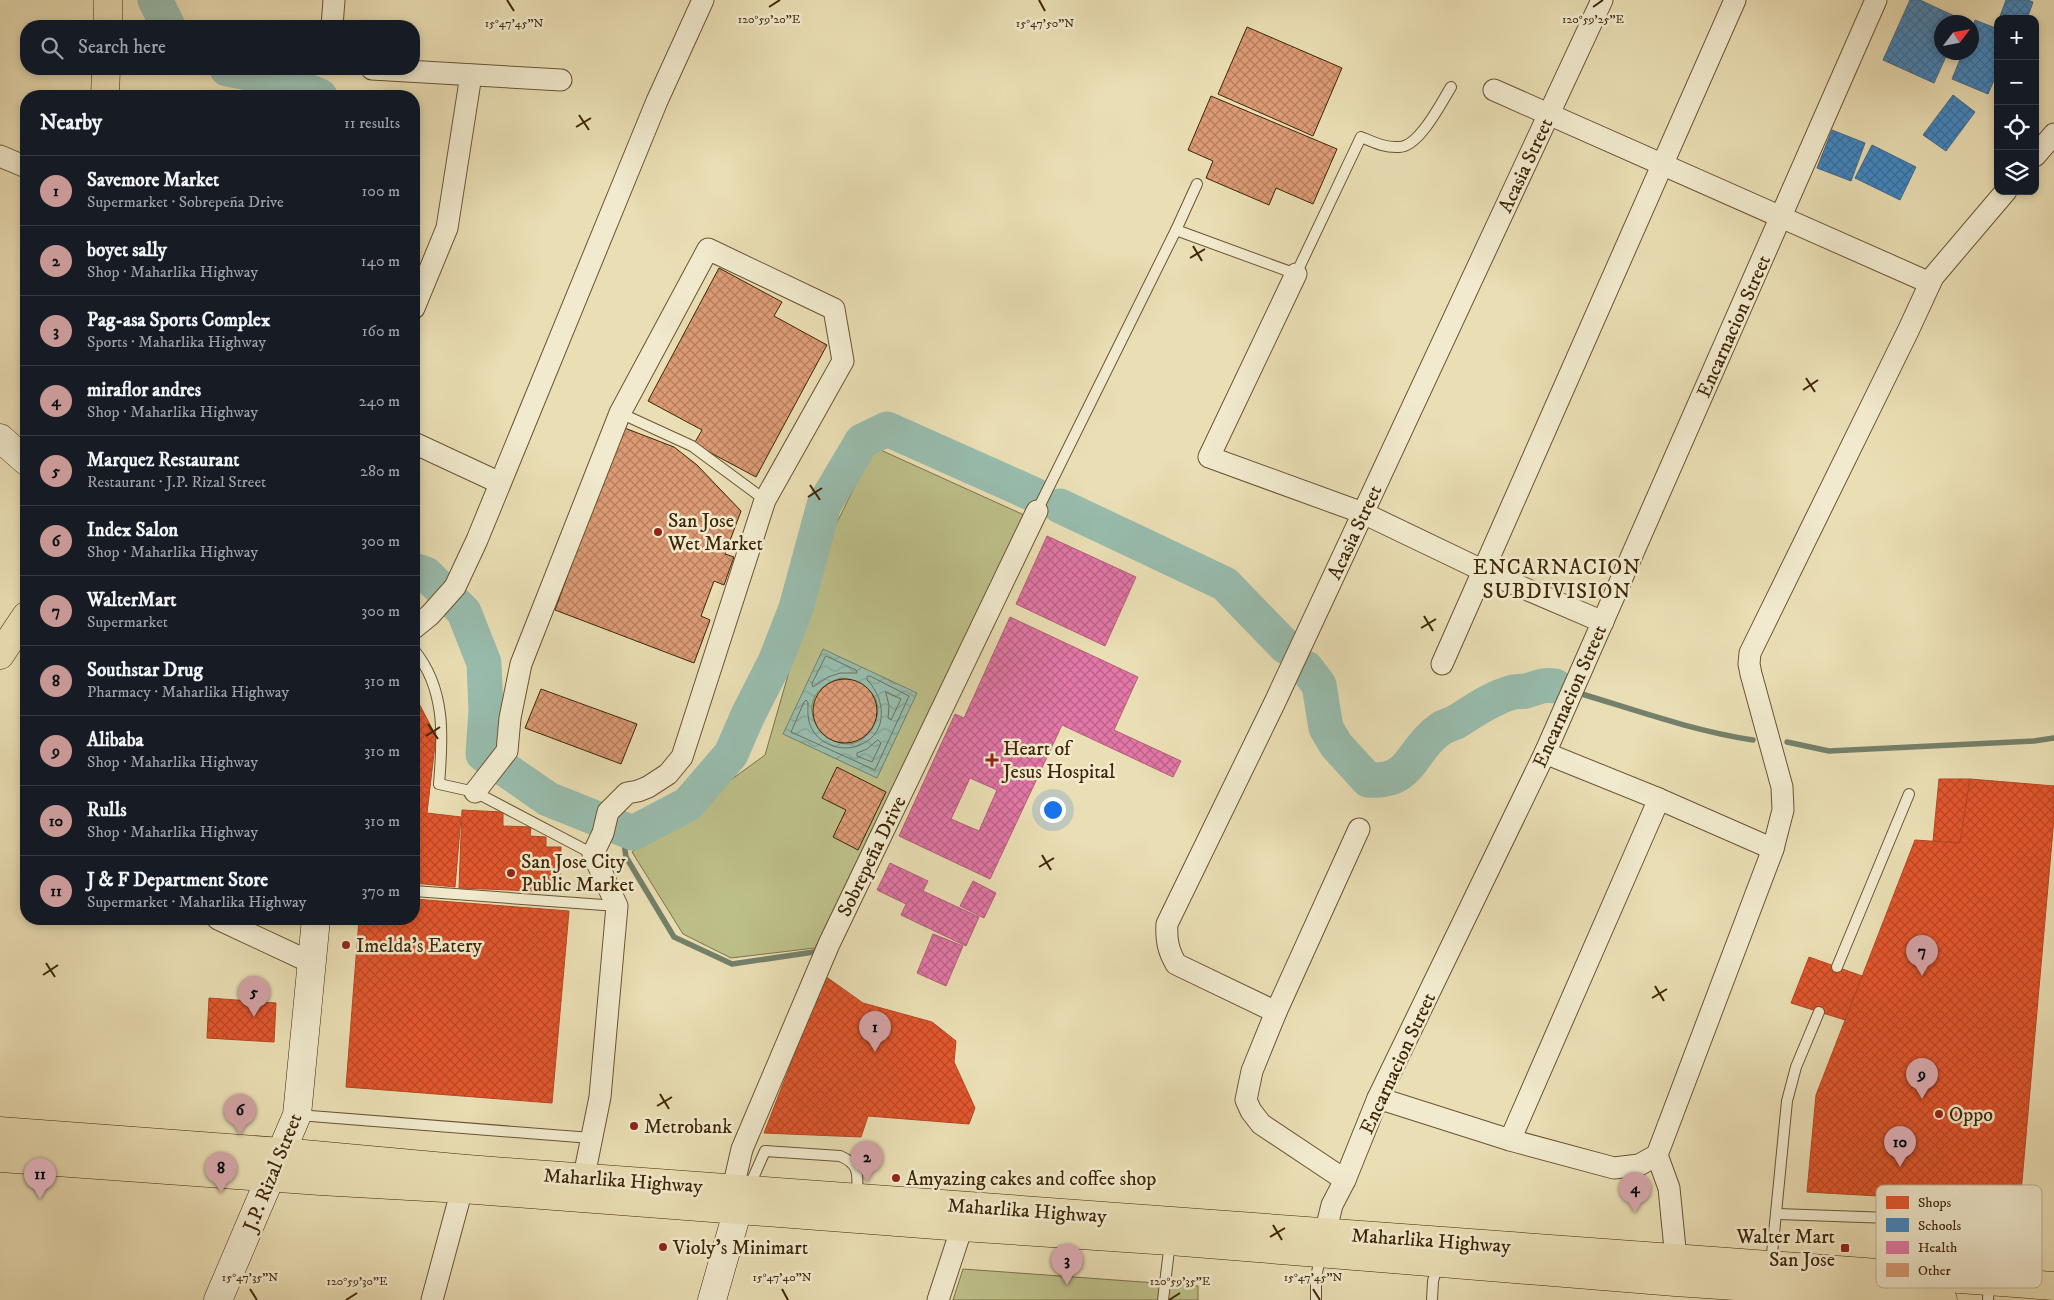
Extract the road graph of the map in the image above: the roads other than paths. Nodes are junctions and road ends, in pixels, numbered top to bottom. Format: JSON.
{"nodes":[{"id":1,"x":108,"y":0,"type":"edge"},
{"id":2,"x":334,"y":0,"type":"edge"},
{"id":3,"x":703,"y":0,"type":"edge"},
{"id":4,"x":1602,"y":0,"type":"edge"},
{"id":5,"x":1735,"y":0,"type":"edge"},
{"id":6,"x":1876,"y":0,"type":"edge"},
{"id":7,"x":108,"y":20,"type":"edge"},
{"id":8,"x":332,"y":20,"type":"edge"},
{"id":9,"x":420,"y":72,"type":"edge"},
{"id":10,"x":106,"y":75,"type":"edge"},
{"id":11,"x":471,"y":76,"type":"junction"},
{"id":12,"x":561,"y":80,"type":"dead end"},
{"id":13,"x":1451,"y":87,"type":"dead end"},
{"id":14,"x":105,"y":90,"type":"edge"},
{"id":15,"x":1494,"y":90,"type":"dead end"},
{"id":16,"x":1549,"y":115,"type":"junction"},
{"id":17,"x":2054,"y":134,"type":"edge"},
{"id":18,"x":2039,"y":151,"type":"edge"},
{"id":19,"x":0,"y":156,"type":"edge"},
{"id":20,"x":20,"y":164,"type":"edge"},
{"id":21,"x":1662,"y":165,"type":"junction"},
{"id":22,"x":1197,"y":184,"type":"dead end"},
{"id":23,"x":2003,"y":195,"type":"edge"},
{"id":24,"x":1781,"y":217,"type":"junction"},
{"id":25,"x":1176,"y":230,"type":"junction"},
{"id":26,"x":1296,"y":274,"type":"junction"},
{"id":27,"x":1930,"y":283,"type":"junction"},
{"id":28,"x":420,"y":293,"type":"edge"},
{"id":29,"x":620,"y":413,"type":"junction"},
{"id":30,"x":0,"y":438,"type":"edge"},
{"id":31,"x":420,"y":445,"type":"edge"},
{"id":32,"x":20,"y":456,"type":"edge"},
{"id":33,"x":500,"y":483,"type":"junction"},
{"id":34,"x":765,"y":500,"type":"junction"},
{"id":35,"x":1037,"y":512,"type":"joint"},
{"id":36,"x":1363,"y":513,"type":"junction"},
{"id":37,"x":1484,"y":571,"type":"junction"},
{"id":38,"x":422,"y":622,"type":"edge"},
{"id":39,"x":1603,"y":622,"type":"junction"},
{"id":40,"x":20,"y":625,"type":"edge"},
{"id":41,"x":0,"y":655,"type":"edge"},
{"id":42,"x":420,"y":658,"type":"edge"},
{"id":43,"x":1442,"y":664,"type":"dead end"},
{"id":44,"x":1545,"y":753,"type":"junction"},
{"id":45,"x":480,"y":785,"type":"junction"},
{"id":46,"x":1910,"y":794,"type":"dead end"},
{"id":47,"x":1659,"y":800,"type":"junction"},
{"id":48,"x":1359,"y":829,"type":"dead end"},
{"id":49,"x":1773,"y":850,"type":"junction"},
{"id":50,"x":593,"y":854,"type":"junction"},
{"id":51,"x":420,"y":890,"type":"edge"},
{"id":52,"x":617,"y":906,"type":"junction"},
{"id":53,"x":231,"y":925,"type":"edge"},
{"id":54,"x":315,"y":925,"type":"edge"},
{"id":55,"x":312,"y":963,"type":"junction"},
{"id":56,"x":1837,"y":967,"type":"dead end"},
{"id":57,"x":1276,"y":1012,"type":"junction"},
{"id":58,"x":1818,"y":1012,"type":"dead end"},
{"id":59,"x":1378,"y":1098,"type":"junction"},
{"id":60,"x":298,"y":1115,"type":"junction"},
{"id":61,"x":0,"y":1131,"type":"edge"},
{"id":62,"x":591,"y":1138,"type":"junction"},
{"id":63,"x":1510,"y":1140,"type":"junction"},
{"id":64,"x":282,"y":1152,"type":"junction"},
{"id":65,"x":1657,"y":1155,"type":"junction"},
{"id":66,"x":0,"y":1158,"type":"edge"},
{"id":67,"x":584,"y":1176,"type":"junction"},
{"id":68,"x":271,"y":1177,"type":"junction"},
{"id":69,"x":1345,"y":1180,"type":"junction"},
{"id":70,"x":462,"y":1188,"type":"junction"},
{"id":71,"x":740,"y":1196,"type":"junction"},
{"id":72,"x":856,"y":1208,"type":"junction"},
{"id":73,"x":1777,"y":1214,"type":"junction"},
{"id":74,"x":1876,"y":1218,"type":"edge"},
{"id":75,"x":962,"y":1227,"type":"junction"},
{"id":76,"x":1171,"y":1231,"type":"junction"},
{"id":77,"x":1323,"y":1242,"type":"junction"},
{"id":78,"x":1438,"y":1263,"type":"junction"},
{"id":79,"x":1676,"y":1270,"type":"junction"},
{"id":80,"x":1765,"y":1284,"type":"edge"},
{"id":81,"x":1876,"y":1287,"type":"edge"},
{"id":82,"x":1914,"y":1288,"type":"edge"},
{"id":83,"x":2022,"y":1288,"type":"edge"},
{"id":84,"x":1989,"y":1290,"type":"edge"},
{"id":85,"x":218,"y":1300,"type":"edge"},
{"id":86,"x":432,"y":1300,"type":"edge"},
{"id":87,"x":712,"y":1300,"type":"edge"},
{"id":88,"x":938,"y":1300,"type":"edge"},
{"id":89,"x":1163,"y":1300,"type":"edge"},
{"id":90,"x":1316,"y":1300,"type":"edge"},
{"id":91,"x":1432,"y":1300,"type":"edge"},
{"id":92,"x":1944,"y":1300,"type":"edge"}],
"edges":[{"from":1,"to":7,"type":"highway"},
{"from":2,"to":8,"type":"street"},
{"from":3,"to":33,"type":"street"},
{"from":4,"to":16,"type":"street","name":"Acasia Street"},
{"from":5,"to":21,"type":"street"},
{"from":6,"to":24,"type":"street","name":"Encarnacion Street"},
{"from":9,"to":11,"type":"street"},
{"from":10,"to":14,"type":"highway"},
{"from":11,"to":12,"type":"street"},
{"from":11,"to":28,"type":"street"},
{"from":13,"to":26,"type":"lane"},
{"from":15,"to":16,"type":"street"},
{"from":16,"to":21,"type":"street"},
{"from":16,"to":36,"type":"street","name":"Acasia Street"},
{"from":17,"to":18,"type":"street"},
{"from":19,"to":20,"type":"street"},
{"from":21,"to":24,"type":"street"},
{"from":21,"to":37,"type":"street"},
{"from":22,"to":25,"type":"lane"},
{"from":23,"to":27,"type":"street"},
{"from":24,"to":27,"type":"street"},
{"from":24,"to":39,"type":"street","name":"Encarnacion Street"},
{"from":25,"to":26,"type":"lane"},
{"from":25,"to":35,"type":"lane"},
{"from":26,"to":36,"type":"street"},
{"from":27,"to":49,"type":"street"},
{"from":29,"to":34,"type":"lane"},
{"from":29,"to":34,"type":"street"},
{"from":29,"to":45,"type":"street"},
{"from":30,"to":32,"type":"street"},
{"from":31,"to":33,"type":"street"},
{"from":33,"to":38,"type":"street"},
{"from":34,"to":50,"type":"street"},
{"from":35,"to":71,"type":"street","name":"Sobrepeña Drive"},
{"from":36,"to":37,"type":"street"},
{"from":36,"to":57,"type":"street","name":"Acasia Street"},
{"from":37,"to":39,"type":"street"},
{"from":37,"to":43,"type":"street"},
{"from":39,"to":44,"type":"street","name":"Encarnacion Street"},
{"from":40,"to":41,"type":"highway"},
{"from":42,"to":45,"type":"lane"},
{"from":44,"to":47,"type":"street"},
{"from":44,"to":59,"type":"street","name":"Encarnacion Street"},
{"from":45,"to":50,"type":"lane"},
{"from":46,"to":56,"type":"lane"},
{"from":47,"to":49,"type":"street"},
{"from":47,"to":63,"type":"street"},
{"from":48,"to":57,"type":"street"},
{"from":49,"to":65,"type":"street"},
{"from":50,"to":52,"type":"street"},
{"from":51,"to":52,"type":"lane"},
{"from":52,"to":62,"type":"street"},
{"from":53,"to":55,"type":"street"},
{"from":54,"to":55,"type":"street","name":"J.P. Rizal Street"},
{"from":55,"to":60,"type":"street","name":"J.P. Rizal Street"},
{"from":57,"to":69,"type":"street"},
{"from":58,"to":73,"type":"lane"},
{"from":59,"to":63,"type":"street"},
{"from":59,"to":69,"type":"street","name":"Encarnacion Street"},
{"from":60,"to":62,"type":"lane"},
{"from":60,"to":64,"type":"street","name":"J.P. Rizal Street"},
{"from":61,"to":64,"type":"highway","name":"Maharlika Highway"},
{"from":62,"to":67,"type":"street"},
{"from":63,"to":65,"type":"street"},
{"from":64,"to":67,"type":"highway","name":"Maharlika Highway"},
{"from":64,"to":68,"type":"street","name":"J.P. Rizal Street"},
{"from":65,"to":79,"type":"street"},
{"from":66,"to":68,"type":"highway","name":"Maharlika Highway"},
{"from":67,"to":71,"type":"highway","name":"Maharlika Highway"},
{"from":68,"to":70,"type":"highway","name":"Maharlika Highway"},
{"from":68,"to":85,"type":"street","name":"J.P. Rizal Street"},
{"from":69,"to":77,"type":"street","name":"Encarnacion Street"},
{"from":70,"to":71,"type":"highway","name":"Maharlika Highway"},
{"from":70,"to":86,"type":"street"},
{"from":71,"to":72,"type":"highway","name":"Maharlika Highway"},
{"from":71,"to":72,"type":"lane"},
{"from":71,"to":87,"type":"street"},
{"from":72,"to":75,"type":"highway","name":"Maharlika Highway"},
{"from":72,"to":76,"type":"highway","name":"Maharlika Highway"},
{"from":73,"to":74,"type":"lane"},
{"from":73,"to":80,"type":"lane"},
{"from":75,"to":76,"type":"highway","name":"Maharlika Highway"},
{"from":75,"to":88,"type":"street"},
{"from":76,"to":77,"type":"highway","name":"Maharlika Highway"},
{"from":76,"to":89,"type":"lane"},
{"from":77,"to":78,"type":"highway","name":"Maharlika Highway"},
{"from":77,"to":79,"type":"highway","name":"Maharlika Highway"},
{"from":77,"to":90,"type":"lane"},
{"from":78,"to":79,"type":"highway","name":"Maharlika Highway"},
{"from":78,"to":91,"type":"lane"},
{"from":79,"to":80,"type":"highway","name":"Maharlika Highway"},
{"from":80,"to":81,"type":"highway","name":"Maharlika Highway"},
{"from":80,"to":92,"type":"highway","name":"Maharlika Highway"},
{"from":82,"to":84,"type":"highway","name":"Maharlika Highway"},
{"from":83,"to":84,"type":"highway","name":"Maharlika Highway"}]}
